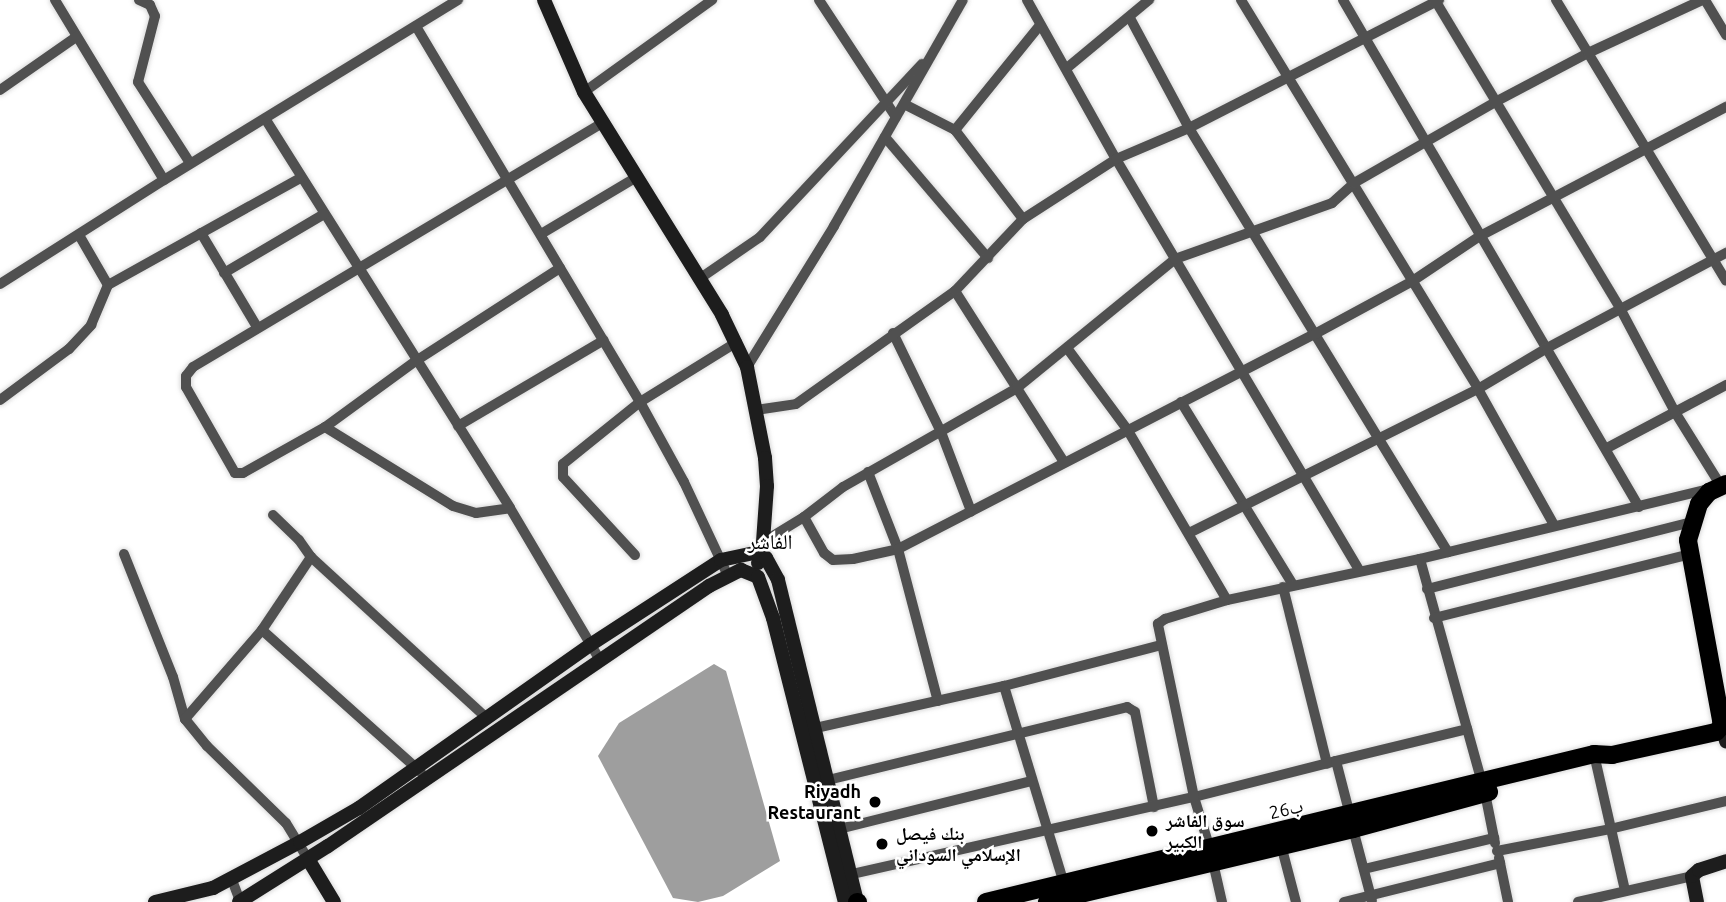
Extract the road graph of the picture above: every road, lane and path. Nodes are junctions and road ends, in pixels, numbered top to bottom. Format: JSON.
{"nodes":[{"id":1,"x":55,"y":0,"type":"edge"},
{"id":2,"x":139,"y":0,"type":"edge"},
{"id":3,"x":456,"y":0,"type":"edge"},
{"id":4,"x":544,"y":0,"type":"edge"},
{"id":5,"x":712,"y":0,"type":"edge"},
{"id":6,"x":819,"y":0,"type":"edge"},
{"id":7,"x":963,"y":0,"type":"edge"},
{"id":8,"x":1027,"y":0,"type":"edge"},
{"id":9,"x":1149,"y":0,"type":"edge"},
{"id":10,"x":1241,"y":0,"type":"edge"},
{"id":11,"x":1343,"y":0,"type":"edge"},
{"id":12,"x":1556,"y":0,"type":"edge"},
{"id":13,"x":1704,"y":0,"type":"edge"},
{"id":14,"x":1437,"y":1,"type":"edge"},
{"id":15,"x":1130,"y":18,"type":"junction"},
{"id":16,"x":1040,"y":25,"type":"junction"},
{"id":17,"x":416,"y":28,"type":"junction"},
{"id":18,"x":1726,"y":35,"type":"edge"},
{"id":19,"x":76,"y":37,"type":"junction"},
{"id":20,"x":1366,"y":38,"type":"junction"},
{"id":21,"x":934,"y":51,"type":"junction"},
{"id":22,"x":1588,"y":52,"type":"junction"},
{"id":23,"x":1067,"y":68,"type":"junction"},
{"id":24,"x":1288,"y":76,"type":"junction"},
{"id":25,"x":0,"y":90,"type":"edge"},
{"id":26,"x":584,"y":92,"type":"junction"},
{"id":27,"x":1497,"y":101,"type":"junction"},
{"id":28,"x":887,"y":102,"type":"junction"},
{"id":29,"x":904,"y":104,"type":"junction"},
{"id":30,"x":1726,"y":107,"type":"edge"},
{"id":31,"x":897,"y":117,"type":"junction"},
{"id":32,"x":266,"y":120,"type":"junction"},
{"id":33,"x":602,"y":122,"type":"junction"},
{"id":34,"x":1189,"y":128,"type":"junction"},
{"id":35,"x":955,"y":130,"type":"junction"},
{"id":36,"x":885,"y":137,"type":"junction"},
{"id":37,"x":1427,"y":139,"type":"junction"},
{"id":38,"x":1647,"y":148,"type":"junction"},
{"id":39,"x":1116,"y":159,"type":"junction"},
{"id":40,"x":190,"y":163,"type":"junction"},
{"id":41,"x":300,"y":178,"type":"junction"},
{"id":42,"x":507,"y":178,"type":"junction"},
{"id":43,"x":635,"y":178,"type":"junction"},
{"id":44,"x":164,"y":180,"type":"junction"},
{"id":45,"x":1354,"y":183,"type":"junction"},
{"id":46,"x":1553,"y":197,"type":"junction"},
{"id":47,"x":324,"y":214,"type":"junction"},
{"id":48,"x":1023,"y":219,"type":"junction"},
{"id":49,"x":201,"y":233,"type":"junction"},
{"id":50,"x":1254,"y":233,"type":"junction"},
{"id":51,"x":541,"y":234,"type":"junction"},
{"id":52,"x":79,"y":235,"type":"junction"},
{"id":53,"x":1480,"y":236,"type":"junction"},
{"id":54,"x":1726,"y":253,"type":"edge"},
{"id":55,"x":988,"y":258,"type":"junction"},
{"id":56,"x":1175,"y":258,"type":"junction"},
{"id":57,"x":1714,"y":259,"type":"junction"},
{"id":58,"x":359,"y":268,"type":"junction"},
{"id":59,"x":561,"y":268,"type":"junction"},
{"id":60,"x":224,"y":272,"type":"junction"},
{"id":61,"x":699,"y":279,"type":"junction"},
{"id":62,"x":1726,"y":281,"type":"edge"},
{"id":63,"x":1411,"y":282,"type":"junction"},
{"id":64,"x":0,"y":284,"type":"edge"},
{"id":65,"x":108,"y":285,"type":"junction"},
{"id":66,"x":955,"y":291,"type":"junction"},
{"id":67,"x":1620,"y":308,"type":"junction"},
{"id":68,"x":257,"y":327,"type":"junction"},
{"id":69,"x":893,"y":333,"type":"junction"},
{"id":70,"x":1313,"y":335,"type":"junction"},
{"id":71,"x":604,"y":340,"type":"junction"},
{"id":72,"x":737,"y":342,"type":"junction"},
{"id":73,"x":1067,"y":348,"type":"junction"},
{"id":74,"x":1547,"y":348,"type":"junction"},
{"id":75,"x":417,"y":360,"type":"junction"},
{"id":76,"x":747,"y":367,"type":"junction"},
{"id":77,"x":1241,"y":371,"type":"junction"},
{"id":78,"x":1726,"y":385,"type":"edge"},
{"id":79,"x":1017,"y":388,"type":"junction"},
{"id":80,"x":1478,"y":389,"type":"junction"},
{"id":81,"x":0,"y":400,"type":"edge"},
{"id":82,"x":640,"y":402,"type":"junction"},
{"id":83,"x":1181,"y":402,"type":"junction"},
{"id":84,"x":756,"y":410,"type":"junction"},
{"id":85,"x":1675,"y":412,"type":"junction"},
{"id":86,"x":458,"y":426,"type":"junction"},
{"id":87,"x":325,"y":427,"type":"junction"},
{"id":88,"x":1127,"y":429,"type":"junction"},
{"id":89,"x":941,"y":432,"type":"junction"},
{"id":90,"x":1378,"y":440,"type":"junction"},
{"id":91,"x":1607,"y":448,"type":"junction"},
{"id":92,"x":1064,"y":463,"type":"junction"},
{"id":93,"x":869,"y":472,"type":"junction"},
{"id":94,"x":1303,"y":474,"type":"junction"},
{"id":95,"x":1724,"y":485,"type":"edge"},
{"id":96,"x":1245,"y":503,"type":"junction"},
{"id":97,"x":1639,"y":507,"type":"junction"},
{"id":98,"x":510,"y":508,"type":"junction"},
{"id":99,"x":971,"y":511,"type":"junction"},
{"id":100,"x":273,"y":515,"type":"dead end"},
{"id":101,"x":804,"y":517,"type":"junction"},
{"id":102,"x":1691,"y":522,"type":"junction"},
{"id":103,"x":1554,"y":525,"type":"junction"},
{"id":104,"x":1189,"y":533,"type":"junction"},
{"id":105,"x":763,"y":549,"type":"junction"},
{"id":106,"x":898,"y":549,"type":"junction"},
{"id":107,"x":1448,"y":552,"type":"junction"},
{"id":108,"x":124,"y":554,"type":"dead end"},
{"id":109,"x":1690,"y":554,"type":"junction"},
{"id":110,"x":635,"y":555,"type":"dead end"},
{"id":111,"x":312,"y":557,"type":"junction"},
{"id":112,"x":1420,"y":559,"type":"junction"},
{"id":113,"x":721,"y":560,"type":"junction"},
{"id":114,"x":1359,"y":570,"type":"junction"},
{"id":115,"x":751,"y":573,"type":"junction"},
{"id":116,"x":728,"y":576,"type":"junction"},
{"id":117,"x":1288,"y":586,"type":"junction"},
{"id":118,"x":1427,"y":589,"type":"junction"},
{"id":119,"x":1227,"y":600,"type":"junction"},
{"id":120,"x":648,"y":607,"type":"junction"},
{"id":121,"x":1434,"y":618,"type":"junction"},
{"id":122,"x":657,"y":622,"type":"junction"},
{"id":123,"x":262,"y":630,"type":"junction"},
{"id":124,"x":590,"y":645,"type":"junction"},
{"id":125,"x":1161,"y":645,"type":"junction"},
{"id":126,"x":600,"y":660,"type":"junction"},
{"id":127,"x":1004,"y":686,"type":"junction"},
{"id":128,"x":938,"y":701,"type":"junction"},
{"id":129,"x":511,"y":702,"type":"junction"},
{"id":130,"x":521,"y":715,"type":"junction"},
{"id":131,"x":487,"y":718,"type":"junction"},
{"id":132,"x":185,"y":719,"type":"junction"},
{"id":133,"x":810,"y":729,"type":"junction"},
{"id":134,"x":1467,"y":729,"type":"junction"},
{"id":135,"x":1020,"y":733,"type":"junction"},
{"id":136,"x":1724,"y":733,"type":"edge"},
{"id":137,"x":1601,"y":757,"type":"junction"},
{"id":138,"x":1332,"y":763,"type":"junction"},
{"id":139,"x":415,"y":767,"type":"junction"},
{"id":140,"x":428,"y":779,"type":"junction"},
{"id":141,"x":828,"y":780,"type":"junction"},
{"id":142,"x":1032,"y":781,"type":"junction"},
{"id":143,"x":1483,"y":788,"type":"junction"},
{"id":144,"x":1194,"y":797,"type":"junction"},
{"id":145,"x":1726,"y":801,"type":"edge"},
{"id":146,"x":1154,"y":807,"type":"junction"},
{"id":147,"x":364,"y":813,"type":"junction"},
{"id":148,"x":1352,"y":822,"type":"junction"},
{"id":149,"x":1610,"y":829,"type":"junction"},
{"id":150,"x":835,"y":830,"type":"junction"},
{"id":151,"x":1047,"y":830,"type":"junction"},
{"id":152,"x":1493,"y":838,"type":"junction"},
{"id":153,"x":300,"y":842,"type":"junction"},
{"id":154,"x":1281,"y":845,"type":"junction"},
{"id":155,"x":1497,"y":851,"type":"junction"},
{"id":156,"x":1212,"y":855,"type":"junction"},
{"id":157,"x":308,"y":859,"type":"junction"},
{"id":158,"x":1726,"y":861,"type":"edge"},
{"id":159,"x":1500,"y":863,"type":"junction"},
{"id":160,"x":1364,"y":869,"type":"junction"},
{"id":161,"x":852,"y":874,"type":"junction"},
{"id":162,"x":1692,"y":876,"type":"junction"},
{"id":163,"x":232,"y":880,"type":"junction"},
{"id":164,"x":1064,"y":885,"type":"junction"},
{"id":165,"x":1625,"y":891,"type":"junction"},
{"id":166,"x":183,"y":899,"type":"edge"},
{"id":167,"x":1371,"y":899,"type":"edge"},
{"id":168,"x":155,"y":902,"type":"edge"},
{"id":169,"x":240,"y":902,"type":"edge"},
{"id":170,"x":334,"y":902,"type":"edge"},
{"id":171,"x":854,"y":902,"type":"edge"},
{"id":172,"x":986,"y":902,"type":"edge"},
{"id":173,"x":1047,"y":902,"type":"edge"},
{"id":174,"x":1222,"y":902,"type":"edge"},
{"id":175,"x":1296,"y":902,"type":"edge"},
{"id":176,"x":1344,"y":902,"type":"edge"},
{"id":177,"x":1508,"y":902,"type":"edge"},
{"id":178,"x":1578,"y":902,"type":"edge"},
{"id":179,"x":1697,"y":902,"type":"edge"}],
"edges":[{"from":1,"to":19,"type":"street"},
{"from":2,"to":40,"type":"street"},
{"from":3,"to":17,"type":"street"},
{"from":4,"to":26,"type":"street"},
{"from":5,"to":26,"type":"street"},
{"from":6,"to":28,"type":"street"},
{"from":7,"to":21,"type":"street"},
{"from":8,"to":16,"type":"street"},
{"from":9,"to":15,"type":"street"},
{"from":10,"to":24,"type":"street"},
{"from":11,"to":20,"type":"street"},
{"from":12,"to":22,"type":"street"},
{"from":13,"to":18,"type":"street"},
{"from":13,"to":22,"type":"street"},
{"from":14,"to":20,"type":"street"},
{"from":14,"to":27,"type":"street"},
{"from":15,"to":23,"type":"street"},
{"from":15,"to":34,"type":"street"},
{"from":16,"to":23,"type":"street"},
{"from":16,"to":35,"type":"street"},
{"from":17,"to":32,"type":"street"},
{"from":17,"to":42,"type":"street"},
{"from":19,"to":25,"type":"street"},
{"from":19,"to":44,"type":"street"},
{"from":20,"to":24,"type":"street"},
{"from":20,"to":37,"type":"street"},
{"from":21,"to":28,"type":"street"},
{"from":21,"to":29,"type":"street"},
{"from":22,"to":27,"type":"street"},
{"from":22,"to":38,"type":"street"},
{"from":23,"to":39,"type":"street"},
{"from":24,"to":34,"type":"street"},
{"from":24,"to":45,"type":"street"},
{"from":26,"to":33,"type":"street"},
{"from":27,"to":37,"type":"street"},
{"from":27,"to":46,"type":"street"},
{"from":28,"to":31,"type":"street"},
{"from":28,"to":61,"type":"street"},
{"from":29,"to":31,"type":"street"},
{"from":29,"to":35,"type":"street"},
{"from":30,"to":38,"type":"street"},
{"from":31,"to":36,"type":"street"},
{"from":32,"to":40,"type":"street"},
{"from":32,"to":41,"type":"street"},
{"from":33,"to":42,"type":"street"},
{"from":33,"to":43,"type":"street"},
{"from":34,"to":39,"type":"street"},
{"from":34,"to":50,"type":"street"},
{"from":35,"to":48,"type":"street"},
{"from":36,"to":55,"type":"street"},
{"from":36,"to":76,"type":"street"},
{"from":37,"to":45,"type":"street"},
{"from":37,"to":53,"type":"street"},
{"from":38,"to":46,"type":"street"},
{"from":38,"to":57,"type":"street"},
{"from":39,"to":48,"type":"street"},
{"from":39,"to":56,"type":"street"},
{"from":40,"to":44,"type":"street"},
{"from":41,"to":47,"type":"street"},
{"from":41,"to":49,"type":"street"},
{"from":42,"to":51,"type":"street"},
{"from":42,"to":58,"type":"street"},
{"from":43,"to":51,"type":"street"},
{"from":43,"to":61,"type":"street"},
{"from":44,"to":52,"type":"street"},
{"from":45,"to":50,"type":"street"},
{"from":45,"to":63,"type":"street"},
{"from":46,"to":53,"type":"street"},
{"from":46,"to":67,"type":"street"},
{"from":47,"to":58,"type":"street"},
{"from":47,"to":60,"type":"street"},
{"from":48,"to":55,"type":"street"},
{"from":49,"to":60,"type":"street"},
{"from":49,"to":65,"type":"street"},
{"from":50,"to":56,"type":"street"},
{"from":50,"to":70,"type":"street"},
{"from":51,"to":59,"type":"street"},
{"from":52,"to":64,"type":"street"},
{"from":52,"to":65,"type":"street"},
{"from":53,"to":63,"type":"street"},
{"from":53,"to":74,"type":"street"},
{"from":54,"to":57,"type":"street"},
{"from":55,"to":66,"type":"street"},
{"from":56,"to":73,"type":"street"},
{"from":56,"to":77,"type":"street"},
{"from":57,"to":62,"type":"street"},
{"from":57,"to":67,"type":"street"},
{"from":58,"to":68,"type":"street"},
{"from":58,"to":75,"type":"street"},
{"from":59,"to":71,"type":"street"},
{"from":59,"to":75,"type":"street"},
{"from":60,"to":68,"type":"street"},
{"from":61,"to":72,"type":"street"},
{"from":63,"to":70,"type":"street"},
{"from":63,"to":80,"type":"street"},
{"from":65,"to":81,"type":"street"},
{"from":66,"to":69,"type":"street"},
{"from":66,"to":79,"type":"street"},
{"from":67,"to":74,"type":"street"},
{"from":67,"to":85,"type":"street"},
{"from":68,"to":87,"type":"street"},
{"from":69,"to":84,"type":"street"},
{"from":69,"to":89,"type":"street"},
{"from":70,"to":77,"type":"street"},
{"from":70,"to":90,"type":"street"},
{"from":71,"to":82,"type":"street"},
{"from":71,"to":86,"type":"street"},
{"from":72,"to":76,"type":"street"},
{"from":72,"to":82,"type":"street"},
{"from":73,"to":79,"type":"street"},
{"from":73,"to":88,"type":"street"},
{"from":74,"to":80,"type":"street"},
{"from":74,"to":91,"type":"street"},
{"from":75,"to":86,"type":"street"},
{"from":75,"to":87,"type":"street"},
{"from":76,"to":84,"type":"street"},
{"from":77,"to":83,"type":"street"},
{"from":77,"to":94,"type":"street"},
{"from":78,"to":85,"type":"street"},
{"from":79,"to":89,"type":"street"},
{"from":79,"to":92,"type":"street"},
{"from":80,"to":90,"type":"street"},
{"from":80,"to":103,"type":"street"},
{"from":82,"to":110,"type":"street"},
{"from":82,"to":113,"type":"street"},
{"from":83,"to":88,"type":"street"},
{"from":83,"to":96,"type":"street"},
{"from":84,"to":105,"type":"street"},
{"from":85,"to":91,"type":"street"},
{"from":85,"to":95,"type":"street"},
{"from":86,"to":98,"type":"street"},
{"from":87,"to":98,"type":"street"},
{"from":88,"to":92,"type":"street"},
{"from":88,"to":104,"type":"street"},
{"from":89,"to":93,"type":"street"},
{"from":89,"to":99,"type":"street"},
{"from":90,"to":94,"type":"street"},
{"from":90,"to":107,"type":"street"},
{"from":91,"to":97,"type":"street"},
{"from":92,"to":99,"type":"street"},
{"from":93,"to":101,"type":"street"},
{"from":93,"to":106,"type":"street"},
{"from":94,"to":96,"type":"street"},
{"from":94,"to":114,"type":"street"},
{"from":95,"to":97,"type":"street"},
{"from":95,"to":102,"type":"highway"},
{"from":96,"to":104,"type":"street"},
{"from":96,"to":117,"type":"street"},
{"from":97,"to":103,"type":"street"},
{"from":98,"to":124,"type":"street"},
{"from":99,"to":106,"type":"street"},
{"from":100,"to":111,"type":"street"},
{"from":101,"to":105,"type":"street"},
{"from":101,"to":106,"type":"street"},
{"from":102,"to":109,"type":"highway"},
{"from":102,"to":118,"type":"street"},
{"from":103,"to":107,"type":"street"},
{"from":104,"to":119,"type":"street"},
{"from":105,"to":113,"type":"street"},
{"from":105,"to":115,"type":"street"},
{"from":105,"to":133,"type":"street"},
{"from":106,"to":128,"type":"street"},
{"from":107,"to":112,"type":"street"},
{"from":108,"to":132,"type":"street"},
{"from":109,"to":121,"type":"street"},
{"from":109,"to":136,"type":"highway"},
{"from":111,"to":123,"type":"street"},
{"from":111,"to":131,"type":"street"},
{"from":112,"to":114,"type":"street"},
{"from":112,"to":118,"type":"street"},
{"from":113,"to":116,"type":"street"},
{"from":113,"to":120,"type":"street"},
{"from":114,"to":117,"type":"street"},
{"from":115,"to":116,"type":"street"},
{"from":115,"to":133,"type":"street"},
{"from":116,"to":122,"type":"street"},
{"from":117,"to":119,"type":"street"},
{"from":117,"to":138,"type":"street"},
{"from":118,"to":121,"type":"street"},
{"from":119,"to":125,"type":"street"},
{"from":120,"to":122,"type":"street"},
{"from":120,"to":124,"type":"street"},
{"from":121,"to":134,"type":"street"},
{"from":122,"to":126,"type":"street"},
{"from":123,"to":132,"type":"street"},
{"from":123,"to":139,"type":"street"},
{"from":124,"to":126,"type":"street"},
{"from":124,"to":129,"type":"street"},
{"from":125,"to":127,"type":"street"},
{"from":125,"to":144,"type":"street"},
{"from":126,"to":130,"type":"street"},
{"from":127,"to":128,"type":"street"},
{"from":127,"to":135,"type":"street"},
{"from":128,"to":133,"type":"street"},
{"from":129,"to":130,"type":"street"},
{"from":129,"to":131,"type":"street"},
{"from":130,"to":140,"type":"street"},
{"from":131,"to":139,"type":"street"},
{"from":132,"to":153,"type":"street"},
{"from":133,"to":141,"type":"street"},
{"from":133,"to":150,"type":"street"},
{"from":134,"to":138,"type":"street"},
{"from":134,"to":143,"type":"street"},
{"from":135,"to":141,"type":"street"},
{"from":135,"to":142,"type":"street"},
{"from":135,"to":146,"type":"street"},
{"from":136,"to":137,"type":"highway","name":"26ب"},
{"from":137,"to":143,"type":"highway","name":"26ب"},
{"from":137,"to":149,"type":"street"},
{"from":138,"to":144,"type":"street"},
{"from":138,"to":148,"type":"street"},
{"from":139,"to":140,"type":"street"},
{"from":139,"to":147,"type":"street"},
{"from":140,"to":147,"type":"street"},
{"from":141,"to":150,"type":"street"},
{"from":142,"to":150,"type":"street"},
{"from":142,"to":151,"type":"street"},
{"from":143,"to":148,"type":"highway","name":"26ب"},
{"from":143,"to":152,"type":"street"},
{"from":144,"to":146,"type":"street"},
{"from":144,"to":156,"type":"street"},
{"from":145,"to":149,"type":"street"},
{"from":146,"to":151,"type":"street"},
{"from":147,"to":153,"type":"street"},
{"from":147,"to":157,"type":"street"},
{"from":148,"to":154,"type":"highway","name":"26ب"},
{"from":148,"to":156,"type":"highway","name":"26ب"},
{"from":148,"to":160,"type":"street"},
{"from":149,"to":155,"type":"street"},
{"from":149,"to":165,"type":"street"},
{"from":150,"to":161,"type":"street"},
{"from":150,"to":171,"type":"street"},
{"from":151,"to":161,"type":"street"},
{"from":151,"to":164,"type":"street"},
{"from":152,"to":155,"type":"street"},
{"from":152,"to":160,"type":"street"},
{"from":153,"to":157,"type":"street"},
{"from":153,"to":163,"type":"street"},
{"from":154,"to":156,"type":"highway","name":"26ب"},
{"from":154,"to":175,"type":"street"},
{"from":155,"to":159,"type":"street"},
{"from":156,"to":164,"type":"highway","name":"26ب"},
{"from":156,"to":173,"type":"highway","name":"26ب"},
{"from":156,"to":174,"type":"street"},
{"from":157,"to":169,"type":"street"},
{"from":157,"to":170,"type":"street"},
{"from":158,"to":162,"type":"street"},
{"from":159,"to":167,"type":"street"},
{"from":159,"to":177,"type":"street"},
{"from":160,"to":167,"type":"street"},
{"from":161,"to":171,"type":"street"},
{"from":162,"to":165,"type":"street"},
{"from":162,"to":179,"type":"street"},
{"from":163,"to":166,"type":"street"},
{"from":163,"to":169,"type":"street"},
{"from":164,"to":172,"type":"highway","name":"26ب"},
{"from":165,"to":178,"type":"street"},
{"from":166,"to":168,"type":"street"},
{"from":167,"to":176,"type":"street"}]}
